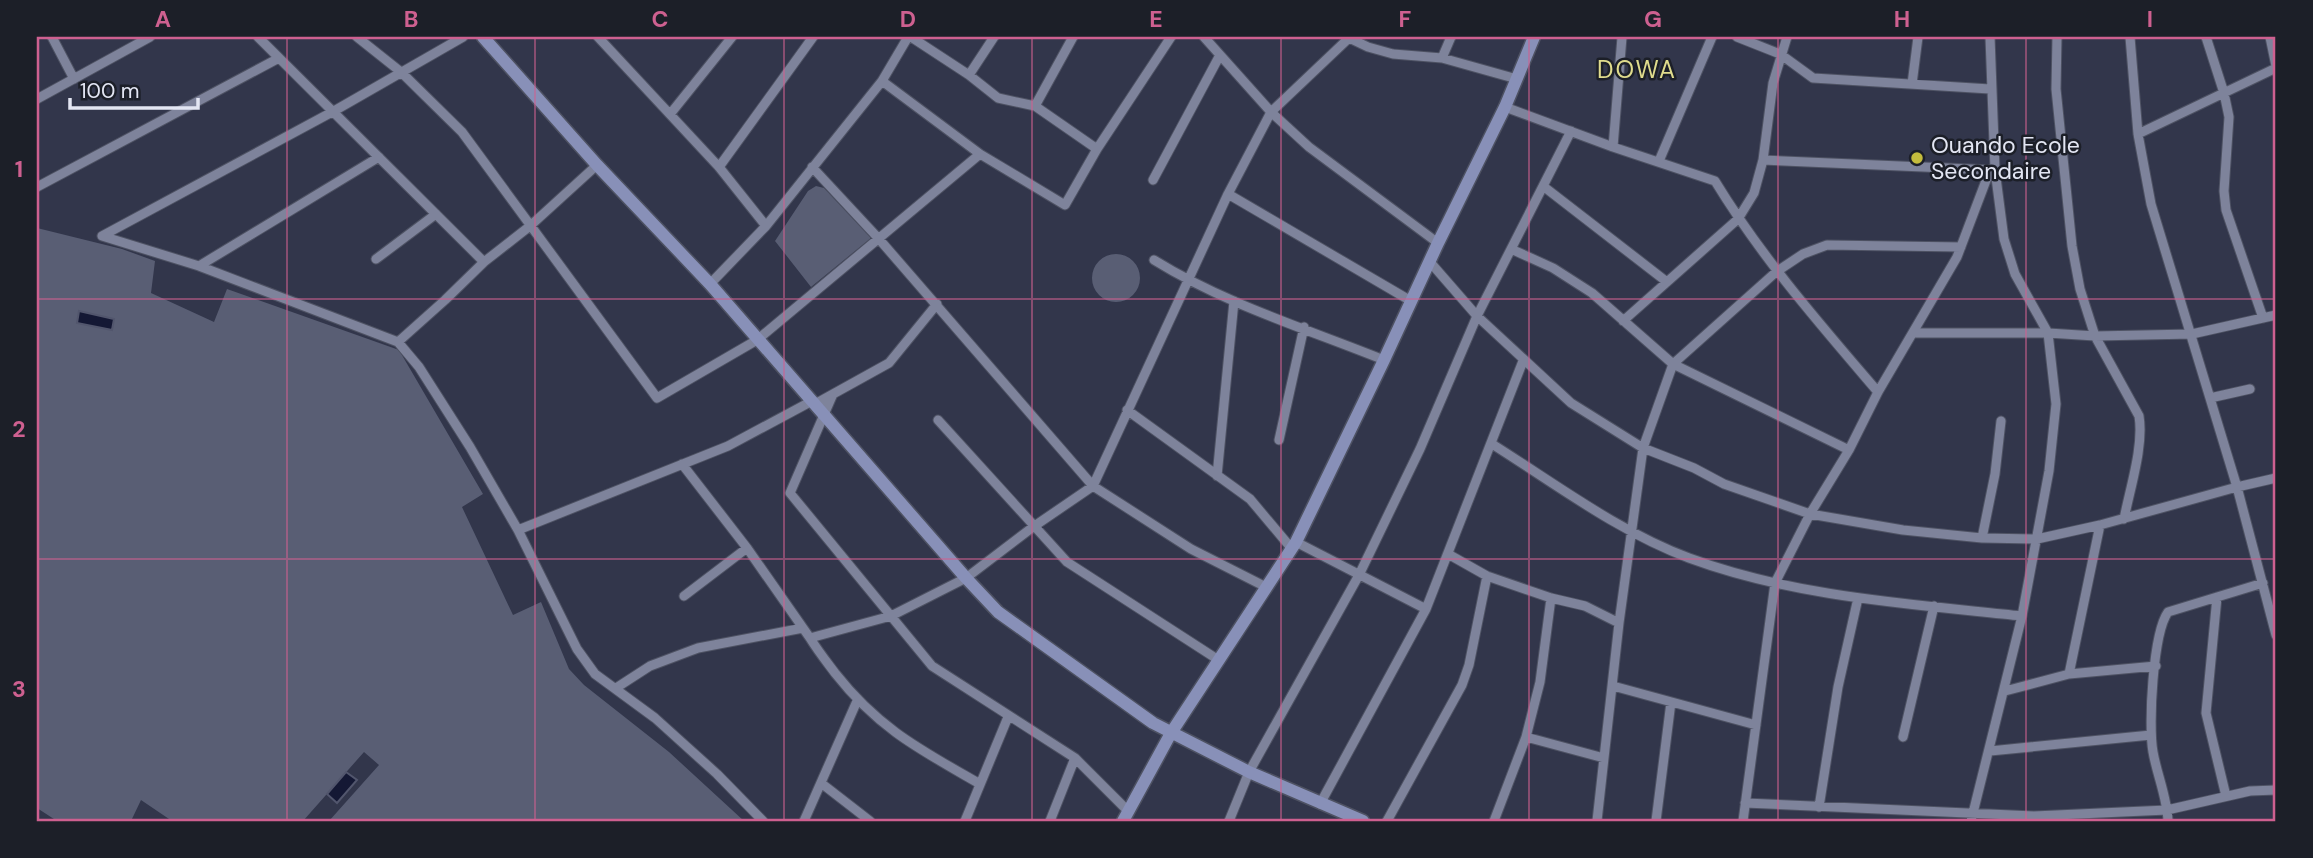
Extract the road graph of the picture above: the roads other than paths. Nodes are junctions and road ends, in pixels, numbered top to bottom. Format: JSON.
{"nodes":[{"id":1,"x":52,"y":37,"type":"edge"},
{"id":2,"x":150,"y":37,"type":"edge"},
{"id":3,"x":258,"y":37,"type":"edge"},
{"id":4,"x":357,"y":37,"type":"edge"},
{"id":5,"x":463,"y":37,"type":"edge"},
{"id":6,"x":484,"y":37,"type":"edge"},
{"id":7,"x":598,"y":37,"type":"edge"},
{"id":8,"x":813,"y":37,"type":"edge"},
{"id":9,"x":910,"y":37,"type":"edge"},
{"id":10,"x":993,"y":37,"type":"edge"},
{"id":11,"x":1073,"y":37,"type":"edge"},
{"id":12,"x":1171,"y":37,"type":"edge"},
{"id":13,"x":1204,"y":37,"type":"edge"},
{"id":14,"x":1349,"y":37,"type":"edge"},
{"id":15,"x":1451,"y":37,"type":"edge"},
{"id":16,"x":1534,"y":37,"type":"edge"},
{"id":17,"x":1622,"y":37,"type":"edge"},
{"id":18,"x":1712,"y":37,"type":"edge"},
{"id":19,"x":1737,"y":37,"type":"edge"},
{"id":20,"x":1787,"y":37,"type":"edge"},
{"id":21,"x":1918,"y":37,"type":"edge"},
{"id":22,"x":1990,"y":37,"type":"edge"},
{"id":23,"x":2057,"y":37,"type":"edge"},
{"id":24,"x":2130,"y":37,"type":"edge"},
{"id":25,"x":2206,"y":37,"type":"edge"},
{"id":26,"x":2270,"y":37,"type":"edge"},
{"id":27,"x":730,"y":38,"type":"edge"},
{"id":28,"x":1780,"y":54,"type":"junction"},
{"id":29,"x":1220,"y":55,"type":"junction"},
{"id":30,"x":279,"y":58,"type":"junction"},
{"id":31,"x":1442,"y":58,"type":"junction"},
{"id":32,"x":2276,"y":67,"type":"edge"},
{"id":33,"x":401,"y":72,"type":"junction"},
{"id":34,"x":969,"y":75,"type":"junction"},
{"id":35,"x":74,"y":79,"type":"junction"},
{"id":36,"x":1517,"y":79,"type":"junction"},
{"id":37,"x":881,"y":81,"type":"junction"},
{"id":38,"x":1912,"y":84,"type":"junction"},
{"id":39,"x":1990,"y":89,"type":"junction"},
{"id":40,"x":2224,"y":93,"type":"junction"},
{"id":41,"x":37,"y":99,"type":"edge"},
{"id":42,"x":1035,"y":106,"type":"junction"},
{"id":43,"x":1505,"y":107,"type":"junction"},
{"id":44,"x":334,"y":111,"type":"junction"},
{"id":45,"x":1271,"y":112,"type":"junction"},
{"id":46,"x":671,"y":113,"type":"junction"},
{"id":47,"x":1571,"y":131,"type":"junction"},
{"id":48,"x":2138,"y":134,"type":"junction"},
{"id":49,"x":1613,"y":147,"type":"junction"},
{"id":50,"x":1097,"y":149,"type":"junction"},
{"id":51,"x":980,"y":154,"type":"junction"},
{"id":52,"x":379,"y":157,"type":"junction"},
{"id":53,"x":1763,"y":160,"type":"junction"},
{"id":54,"x":1659,"y":161,"type":"junction"},
{"id":55,"x":597,"y":165,"type":"junction"},
{"id":56,"x":719,"y":167,"type":"junction"},
{"id":57,"x":812,"y":167,"type":"junction"},
{"id":58,"x":1992,"y":170,"type":"junction"},
{"id":59,"x":1153,"y":180,"type":"dead end"},
{"id":60,"x":1543,"y":186,"type":"junction"},
{"id":61,"x":37,"y":187,"type":"edge"},
{"id":62,"x":1228,"y":194,"type":"junction"},
{"id":63,"x":436,"y":214,"type":"junction"},
{"id":64,"x":1738,"y":219,"type":"junction"},
{"id":65,"x":530,"y":226,"type":"junction"},
{"id":66,"x":766,"y":226,"type":"junction"},
{"id":67,"x":879,"y":239,"type":"junction"},
{"id":68,"x":1438,"y":243,"type":"junction"},
{"id":69,"x":1961,"y":247,"type":"junction"},
{"id":70,"x":1511,"y":249,"type":"junction"},
{"id":71,"x":376,"y":260,"type":"dead end"},
{"id":72,"x":1154,"y":260,"type":"dead end"},
{"id":73,"x":484,"y":262,"type":"junction"},
{"id":74,"x":1430,"y":262,"type":"junction"},
{"id":75,"x":199,"y":266,"type":"junction"},
{"id":76,"x":1776,"y":272,"type":"junction"},
{"id":77,"x":1188,"y":281,"type":"junction"},
{"id":78,"x":1667,"y":282,"type":"junction"},
{"id":79,"x":710,"y":284,"type":"junction"},
{"id":80,"x":1411,"y":301,"type":"junction"},
{"id":81,"x":1234,"y":302,"type":"junction"},
{"id":82,"x":937,"y":304,"type":"junction"},
{"id":83,"x":2276,"y":315,"type":"edge"},
{"id":84,"x":1476,"y":316,"type":"junction"},
{"id":85,"x":2263,"y":318,"type":"junction"},
{"id":86,"x":1623,"y":321,"type":"junction"},
{"id":87,"x":1304,"y":327,"type":"junction"},
{"id":88,"x":1914,"y":332,"type":"junction"},
{"id":89,"x":2048,"y":333,"type":"junction"},
{"id":90,"x":2192,"y":334,"type":"junction"},
{"id":91,"x":2095,"y":336,"type":"junction"},
{"id":92,"x":757,"y":340,"type":"junction"},
{"id":93,"x":398,"y":342,"type":"junction"},
{"id":94,"x":1384,"y":360,"type":"junction"},
{"id":95,"x":1523,"y":361,"type":"junction"},
{"id":96,"x":1673,"y":364,"type":"junction"},
{"id":97,"x":2250,"y":389,"type":"dead end"},
{"id":98,"x":1878,"y":392,"type":"junction"},
{"id":99,"x":2210,"y":398,"type":"junction"},
{"id":100,"x":817,"y":406,"type":"junction"},
{"id":101,"x":1127,"y":410,"type":"junction"},
{"id":102,"x":939,"y":420,"type":"dead end"},
{"id":103,"x":2001,"y":421,"type":"dead end"},
{"id":104,"x":1279,"y":440,"type":"dead end"},
{"id":105,"x":1492,"y":444,"type":"junction"},
{"id":106,"x":1643,"y":448,"type":"junction"},
{"id":107,"x":1849,"y":450,"type":"junction"},
{"id":108,"x":682,"y":464,"type":"junction"},
{"id":109,"x":1217,"y":476,"type":"junction"},
{"id":110,"x":2276,"y":478,"type":"edge"},
{"id":111,"x":1093,"y":486,"type":"junction"},
{"id":112,"x":2237,"y":487,"type":"junction"},
{"id":113,"x":1810,"y":514,"type":"junction"},
{"id":114,"x":2124,"y":519,"type":"junction"},
{"id":115,"x":2100,"y":525,"type":"junction"},
{"id":116,"x":1033,"y":527,"type":"junction"},
{"id":117,"x":518,"y":530,"type":"junction"},
{"id":118,"x":1633,"y":533,"type":"junction"},
{"id":119,"x":1982,"y":538,"type":"junction"},
{"id":120,"x":2037,"y":540,"type":"junction"},
{"id":121,"x":1294,"y":545,"type":"junction"},
{"id":122,"x":747,"y":548,"type":"junction"},
{"id":123,"x":1448,"y":554,"type":"junction"},
{"id":124,"x":1359,"y":575,"type":"junction"},
{"id":125,"x":1487,"y":576,"type":"junction"},
{"id":126,"x":966,"y":578,"type":"junction"},
{"id":127,"x":1775,"y":583,"type":"junction"},
{"id":128,"x":2263,"y":583,"type":"junction"},
{"id":129,"x":1266,"y":587,"type":"junction"},
{"id":130,"x":684,"y":596,"type":"dead end"},
{"id":131,"x":1550,"y":597,"type":"junction"},
{"id":132,"x":2217,"y":597,"type":"junction"},
{"id":133,"x":1858,"y":598,"type":"junction"},
{"id":134,"x":1934,"y":606,"type":"junction"},
{"id":135,"x":1426,"y":609,"type":"junction"},
{"id":136,"x":891,"y":616,"type":"junction"},
{"id":137,"x":2022,"y":617,"type":"junction"},
{"id":138,"x":1619,"y":623,"type":"junction"},
{"id":139,"x":803,"y":628,"type":"junction"},
{"id":140,"x":2276,"y":635,"type":"edge"},
{"id":141,"x":810,"y":638,"type":"junction"},
{"id":142,"x":1217,"y":659,"type":"junction"},
{"id":143,"x":2156,"y":666,"type":"junction"},
{"id":144,"x":2069,"y":674,"type":"junction"},
{"id":145,"x":1613,"y":686,"type":"junction"},
{"id":146,"x":616,"y":688,"type":"junction"},
{"id":147,"x":2005,"y":691,"type":"junction"},
{"id":148,"x":857,"y":701,"type":"junction"},
{"id":149,"x":1671,"y":702,"type":"junction"},
{"id":150,"x":1008,"y":717,"type":"junction"},
{"id":151,"x":1756,"y":725,"type":"junction"},
{"id":152,"x":1171,"y":733,"type":"junction"},
{"id":153,"x":2151,"y":735,"type":"junction"},
{"id":154,"x":1525,"y":737,"type":"junction"},
{"id":155,"x":1903,"y":737,"type":"dead end"},
{"id":156,"x":1990,"y":751,"type":"junction"},
{"id":157,"x":1075,"y":758,"type":"junction"},
{"id":158,"x":1604,"y":758,"type":"junction"},
{"id":159,"x":1249,"y":772,"type":"junction"},
{"id":160,"x":821,"y":783,"type":"junction"},
{"id":161,"x":980,"y":784,"type":"junction"},
{"id":162,"x":2276,"y":790,"type":"edge"},
{"id":163,"x":2226,"y":796,"type":"junction"},
{"id":164,"x":1745,"y":803,"type":"junction"},
{"id":165,"x":1320,"y":804,"type":"junction"},
{"id":166,"x":1819,"y":807,"type":"junction"},
{"id":167,"x":1895,"y":810,"type":"junction"},
{"id":168,"x":2168,"y":810,"type":"junction"},
{"id":169,"x":1126,"y":816,"type":"edge"},
{"id":170,"x":1973,"y":818,"type":"edge"},
{"id":171,"x":2034,"y":819,"type":"edge"},
{"id":172,"x":763,"y":821,"type":"edge"},
{"id":173,"x":804,"y":821,"type":"edge"},
{"id":174,"x":870,"y":821,"type":"edge"},
{"id":175,"x":965,"y":821,"type":"edge"},
{"id":176,"x":1050,"y":821,"type":"edge"},
{"id":177,"x":1229,"y":821,"type":"edge"},
{"id":178,"x":1363,"y":821,"type":"edge"},
{"id":179,"x":1387,"y":821,"type":"edge"},
{"id":180,"x":1493,"y":821,"type":"edge"},
{"id":181,"x":1597,"y":821,"type":"edge"},
{"id":182,"x":1657,"y":821,"type":"edge"},
{"id":183,"x":1743,"y":821,"type":"edge"},
{"id":184,"x":1892,"y":821,"type":"edge"},
{"id":185,"x":2168,"y":821,"type":"edge"}],
"edges":[{"from":1,"to":35,"type":"street"},
{"from":2,"to":35,"type":"street"},
{"from":3,"to":30,"type":"street"},
{"from":4,"to":33,"type":"street"},
{"from":5,"to":33,"type":"street"},
{"from":6,"to":55,"type":"street"},
{"from":7,"to":46,"type":"street"},
{"from":8,"to":56,"type":"street"},
{"from":9,"to":34,"type":"street"},
{"from":9,"to":37,"type":"street"},
{"from":10,"to":34,"type":"street"},
{"from":11,"to":42,"type":"street"},
{"from":12,"to":50,"type":"street"},
{"from":13,"to":29,"type":"street"},
{"from":14,"to":31,"type":"street"},
{"from":14,"to":45,"type":"street"},
{"from":15,"to":31,"type":"street"},
{"from":16,"to":36,"type":"street"},
{"from":17,"to":49,"type":"street"},
{"from":18,"to":54,"type":"street"},
{"from":19,"to":28,"type":"street"},
{"from":20,"to":28,"type":"street"},
{"from":21,"to":38,"type":"street"},
{"from":22,"to":39,"type":"street"},
{"from":23,"to":91,"type":"street"},
{"from":24,"to":48,"type":"street"},
{"from":25,"to":40,"type":"street"},
{"from":26,"to":32,"type":"street"},
{"from":27,"to":46,"type":"street"},
{"from":28,"to":38,"type":"street"},
{"from":28,"to":53,"type":"street"},
{"from":29,"to":45,"type":"street"},
{"from":29,"to":59,"type":"street"},
{"from":30,"to":44,"type":"street"},
{"from":30,"to":61,"type":"street"},
{"from":31,"to":36,"type":"street"},
{"from":32,"to":40,"type":"street"},
{"from":33,"to":44,"type":"street"},
{"from":33,"to":65,"type":"street"},
{"from":34,"to":42,"type":"street"},
{"from":35,"to":41,"type":"street"},
{"from":36,"to":43,"type":"street"},
{"from":37,"to":51,"type":"street"},
{"from":37,"to":57,"type":"street"},
{"from":38,"to":39,"type":"street"},
{"from":39,"to":58,"type":"street"},
{"from":40,"to":48,"type":"street"},
{"from":40,"to":85,"type":"street"},
{"from":42,"to":50,"type":"street"},
{"from":43,"to":47,"type":"street"},
{"from":43,"to":68,"type":"street"},
{"from":44,"to":52,"type":"street"},
{"from":44,"to":75,"type":"street"},
{"from":45,"to":62,"type":"street"},
{"from":45,"to":68,"type":"street"},
{"from":46,"to":56,"type":"street"},
{"from":47,"to":49,"type":"street"},
{"from":47,"to":60,"type":"street"},
{"from":48,"to":90,"type":"street"},
{"from":49,"to":54,"type":"street"},
{"from":50,"to":51,"type":"street"},
{"from":51,"to":67,"type":"street"},
{"from":52,"to":63,"type":"street"},
{"from":52,"to":75,"type":"street"},
{"from":53,"to":58,"type":"street"},
{"from":53,"to":64,"type":"street"},
{"from":54,"to":64,"type":"street"},
{"from":55,"to":65,"type":"street"},
{"from":55,"to":79,"type":"street"},
{"from":56,"to":66,"type":"street"},
{"from":57,"to":66,"type":"street"},
{"from":57,"to":67,"type":"street"},
{"from":58,"to":69,"type":"street"},
{"from":58,"to":89,"type":"street"},
{"from":60,"to":70,"type":"street"},
{"from":60,"to":78,"type":"street"},
{"from":62,"to":77,"type":"street"},
{"from":62,"to":80,"type":"street"},
{"from":63,"to":71,"type":"street"},
{"from":63,"to":73,"type":"street"},
{"from":64,"to":76,"type":"street"},
{"from":64,"to":78,"type":"street"},
{"from":65,"to":73,"type":"street"},
{"from":65,"to":92,"type":"street"},
{"from":66,"to":79,"type":"street"},
{"from":67,"to":82,"type":"street"},
{"from":67,"to":92,"type":"street"},
{"from":68,"to":74,"type":"street"},
{"from":69,"to":76,"type":"street"},
{"from":69,"to":88,"type":"street"},
{"from":70,"to":84,"type":"street"},
{"from":70,"to":86,"type":"street"},
{"from":72,"to":77,"type":"street"},
{"from":73,"to":93,"type":"street"},
{"from":74,"to":80,"type":"street"},
{"from":74,"to":84,"type":"street"},
{"from":75,"to":93,"type":"street"},
{"from":76,"to":96,"type":"street"},
{"from":76,"to":98,"type":"street"},
{"from":77,"to":81,"type":"street"},
{"from":77,"to":101,"type":"street"},
{"from":78,"to":86,"type":"street"},
{"from":79,"to":92,"type":"street"},
{"from":80,"to":94,"type":"street"},
{"from":81,"to":87,"type":"street"},
{"from":81,"to":109,"type":"street"},
{"from":82,"to":100,"type":"street"},
{"from":82,"to":111,"type":"street"},
{"from":83,"to":85,"type":"street"},
{"from":84,"to":95,"type":"street"},
{"from":84,"to":124,"type":"street"},
{"from":85,"to":90,"type":"street"},
{"from":86,"to":96,"type":"street"},
{"from":87,"to":94,"type":"street"},
{"from":87,"to":104,"type":"street"},
{"from":88,"to":89,"type":"street"},
{"from":88,"to":98,"type":"street"},
{"from":89,"to":91,"type":"street"},
{"from":89,"to":120,"type":"street"},
{"from":90,"to":91,"type":"street"},
{"from":90,"to":99,"type":"street"},
{"from":91,"to":114,"type":"street"},
{"from":92,"to":100,"type":"street"},
{"from":93,"to":117,"type":"street"},
{"from":94,"to":121,"type":"street"},
{"from":95,"to":105,"type":"street"},
{"from":95,"to":106,"type":"street"},
{"from":96,"to":106,"type":"street"},
{"from":96,"to":107,"type":"street"},
{"from":97,"to":99,"type":"street"},
{"from":98,"to":107,"type":"street"},
{"from":99,"to":112,"type":"street"},
{"from":100,"to":108,"type":"street"},
{"from":100,"to":126,"type":"street"},
{"from":100,"to":136,"type":"street"},
{"from":101,"to":109,"type":"street"},
{"from":101,"to":111,"type":"street"},
{"from":102,"to":116,"type":"street"},
{"from":103,"to":119,"type":"street"},
{"from":105,"to":118,"type":"street"},
{"from":105,"to":123,"type":"street"},
{"from":106,"to":113,"type":"street"},
{"from":106,"to":118,"type":"street"},
{"from":107,"to":113,"type":"street"},
{"from":108,"to":117,"type":"street"},
{"from":108,"to":122,"type":"street"},
{"from":109,"to":121,"type":"street"},
{"from":110,"to":112,"type":"street"},
{"from":111,"to":116,"type":"street"},
{"from":111,"to":129,"type":"street"},
{"from":112,"to":114,"type":"street"},
{"from":112,"to":128,"type":"street"},
{"from":113,"to":119,"type":"street"},
{"from":113,"to":127,"type":"street"},
{"from":114,"to":115,"type":"street"},
{"from":115,"to":120,"type":"street"},
{"from":115,"to":144,"type":"street"},
{"from":116,"to":126,"type":"street"},
{"from":116,"to":142,"type":"street"},
{"from":117,"to":146,"type":"street"},
{"from":118,"to":127,"type":"street"},
{"from":118,"to":138,"type":"street"},
{"from":119,"to":120,"type":"street"},
{"from":120,"to":137,"type":"street"},
{"from":121,"to":124,"type":"street"},
{"from":121,"to":129,"type":"street"},
{"from":122,"to":130,"type":"street"},
{"from":122,"to":139,"type":"street"},
{"from":123,"to":125,"type":"street"},
{"from":123,"to":135,"type":"street"},
{"from":124,"to":135,"type":"street"},
{"from":124,"to":159,"type":"street"},
{"from":125,"to":131,"type":"street"},
{"from":125,"to":179,"type":"street"},
{"from":126,"to":136,"type":"street"},
{"from":126,"to":152,"type":"street"},
{"from":127,"to":133,"type":"street"},
{"from":127,"to":151,"type":"street"},
{"from":128,"to":132,"type":"street"},
{"from":128,"to":140,"type":"street"},
{"from":129,"to":142,"type":"street"},
{"from":131,"to":138,"type":"street"},
{"from":131,"to":154,"type":"street"},
{"from":132,"to":143,"type":"street"},
{"from":132,"to":163,"type":"street"},
{"from":133,"to":134,"type":"street"},
{"from":133,"to":166,"type":"street"},
{"from":134,"to":137,"type":"street"},
{"from":134,"to":155,"type":"street"},
{"from":135,"to":165,"type":"street"},
{"from":136,"to":141,"type":"street"},
{"from":136,"to":150,"type":"street"},
{"from":137,"to":147,"type":"street"},
{"from":138,"to":145,"type":"street"},
{"from":139,"to":141,"type":"street"},
{"from":139,"to":146,"type":"street"},
{"from":141,"to":148,"type":"street"},
{"from":142,"to":152,"type":"street"},
{"from":143,"to":144,"type":"street"},
{"from":143,"to":153,"type":"street"},
{"from":144,"to":147,"type":"street"},
{"from":145,"to":149,"type":"street"},
{"from":145,"to":158,"type":"street"},
{"from":146,"to":172,"type":"street"},
{"from":147,"to":156,"type":"street"},
{"from":148,"to":160,"type":"street"},
{"from":148,"to":161,"type":"street"},
{"from":149,"to":151,"type":"street"},
{"from":149,"to":182,"type":"street"},
{"from":150,"to":157,"type":"street"},
{"from":150,"to":161,"type":"street"},
{"from":151,"to":164,"type":"street"},
{"from":152,"to":159,"type":"street"},
{"from":152,"to":169,"type":"street"},
{"from":153,"to":156,"type":"street"},
{"from":153,"to":168,"type":"street"},
{"from":154,"to":158,"type":"street"},
{"from":154,"to":180,"type":"street"},
{"from":156,"to":170,"type":"street"},
{"from":157,"to":169,"type":"street"},
{"from":157,"to":176,"type":"street"},
{"from":158,"to":181,"type":"street"},
{"from":159,"to":165,"type":"street"},
{"from":159,"to":177,"type":"street"},
{"from":160,"to":173,"type":"street"},
{"from":160,"to":174,"type":"street"},
{"from":161,"to":175,"type":"street"},
{"from":162,"to":163,"type":"street"},
{"from":163,"to":168,"type":"street"},
{"from":164,"to":166,"type":"street"},
{"from":164,"to":183,"type":"street"},
{"from":165,"to":178,"type":"street"},
{"from":166,"to":167,"type":"street"},
{"from":167,"to":170,"type":"street"},
{"from":167,"to":184,"type":"street"},
{"from":168,"to":171,"type":"street"},
{"from":168,"to":185,"type":"street"},
{"from":170,"to":171,"type":"street"}]}
